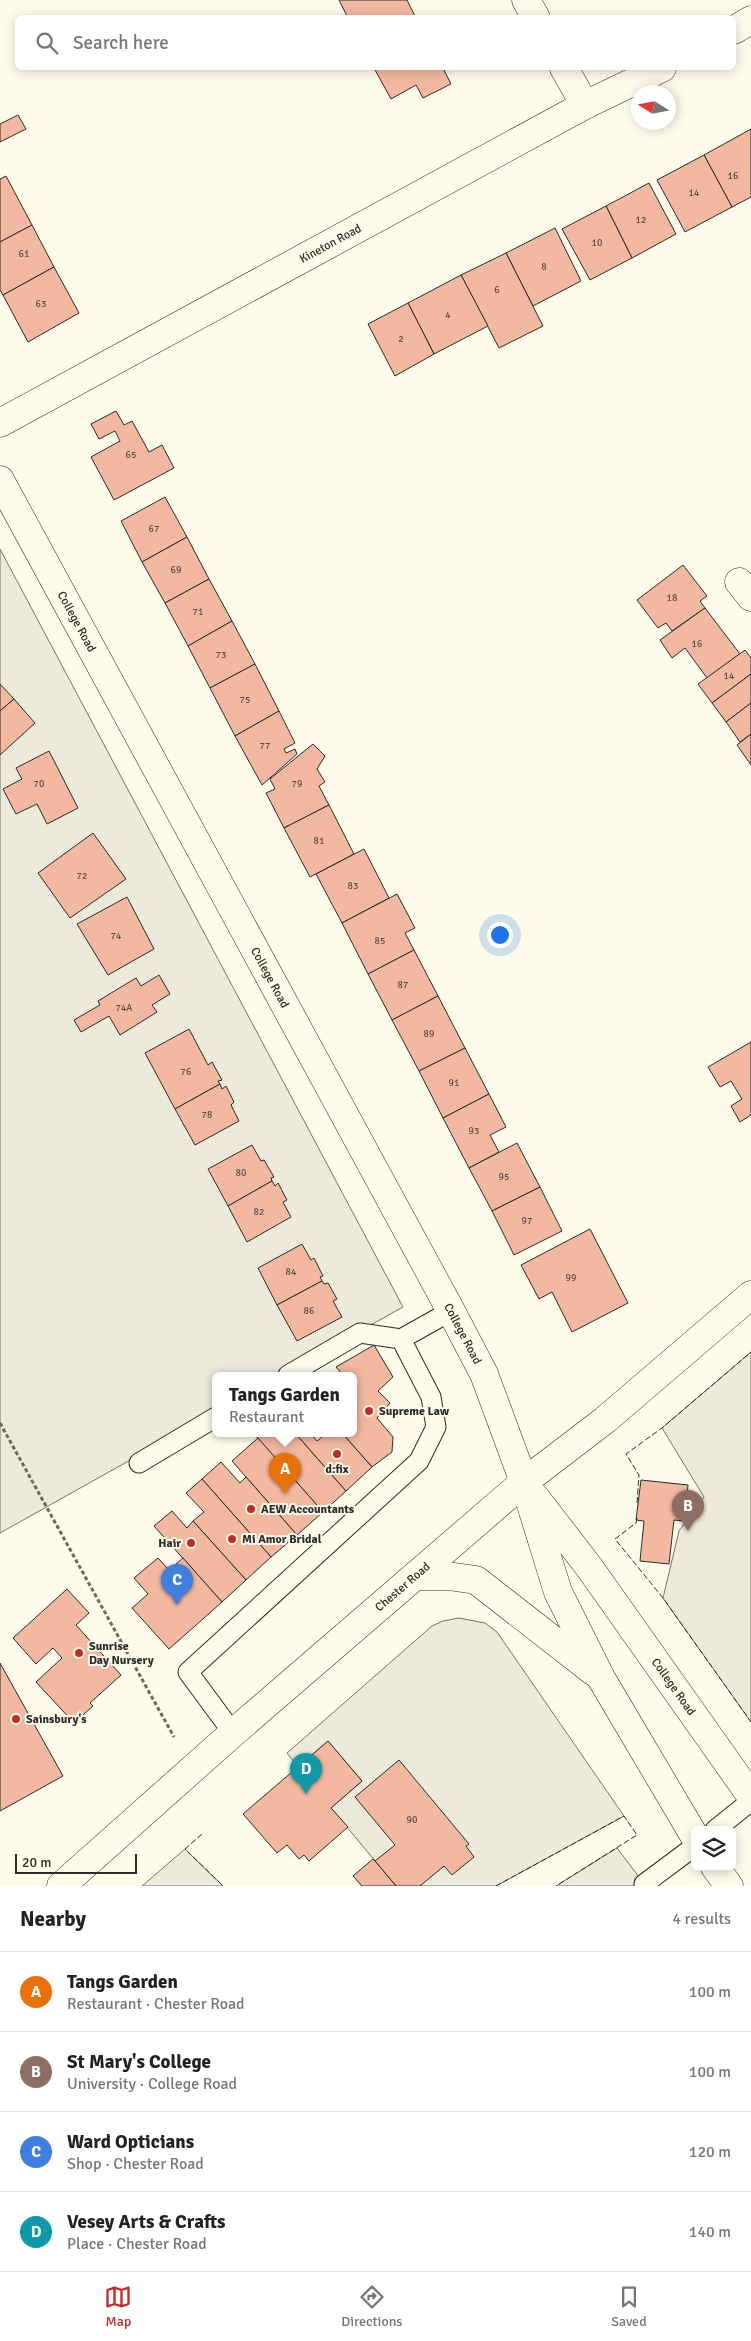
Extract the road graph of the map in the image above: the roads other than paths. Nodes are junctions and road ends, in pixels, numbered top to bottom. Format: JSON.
{"nodes":[{"id":1,"x":526,"y":0,"type":"edge"},
{"id":2,"x":534,"y":15,"type":"edge"},
{"id":3,"x":751,"y":20,"type":"edge"},
{"id":4,"x":736,"y":29,"type":"edge"},
{"id":5,"x":565,"y":70,"type":"edge"},
{"id":6,"x":658,"y":70,"type":"edge"},
{"id":7,"x":585,"y":105,"type":"junction"},
{"id":8,"x":0,"y":423,"type":"edge"},
{"id":9,"x":0,"y":480,"type":"edge"},
{"id":10,"x":751,"y":1295,"type":"edge"},
{"id":11,"x":451,"y":1311,"type":"junction"},
{"id":12,"x":401,"y":1339,"type":"junction"},
{"id":13,"x":293,"y":1372,"type":"edge"},
{"id":14,"x":212,"y":1419,"type":"edge"},
{"id":15,"x":139,"y":1463,"type":"dead end"},
{"id":16,"x":524,"y":1482,"type":"junction"},
{"id":17,"x":415,"y":1576,"type":"junction"},
{"id":18,"x":601,"y":1678,"type":"junction"},
{"id":19,"x":233,"y":1733,"type":"junction"},
{"id":20,"x":751,"y":1796,"type":"edge"},
{"id":21,"x":751,"y":1801,"type":"edge"},
{"id":22,"x":720,"y":1826,"type":"edge"},
{"id":23,"x":691,"y":1830,"type":"edge"},
{"id":24,"x":691,"y":1849,"type":"edge"},
{"id":25,"x":719,"y":1871,"type":"edge"},
{"id":26,"x":644,"y":1884,"type":"dead end"},
{"id":27,"x":60,"y":1886,"type":"edge"},
{"id":28,"x":729,"y":1886,"type":"edge"}],
"edges":[{"from":1,"to":2,"type":"main road"},
{"from":3,"to":4,"type":"main road"},
{"from":5,"to":7,"type":"main road"},
{"from":6,"to":7,"type":"main road","name":"Kineton Road"},
{"from":7,"to":8,"type":"main road","name":"Kineton Road"},
{"from":9,"to":11,"type":"main road","name":"College Road"},
{"from":10,"to":16,"type":"main road","name":"Chester Road"},
{"from":11,"to":12,"type":"lane"},
{"from":11,"to":16,"type":"main road","name":"College Road"},
{"from":12,"to":13,"type":"lane"},
{"from":12,"to":19,"type":"lane"},
{"from":14,"to":15,"type":"lane"},
{"from":16,"to":17,"type":"main road","name":"Chester Road"},
{"from":16,"to":18,"type":"main road","name":"College Road"},
{"from":16,"to":20,"type":"main road","name":"College Road"},
{"from":17,"to":18,"type":"main road","name":"College Road"},
{"from":17,"to":19,"type":"main road","name":"Chester Road"},
{"from":18,"to":23,"type":"main road","name":"College Road"},
{"from":19,"to":27,"type":"main road","name":"Chester Road"},
{"from":21,"to":22,"type":"lane"},
{"from":24,"to":26,"type":"lane"},
{"from":25,"to":28,"type":"main road"}]}
